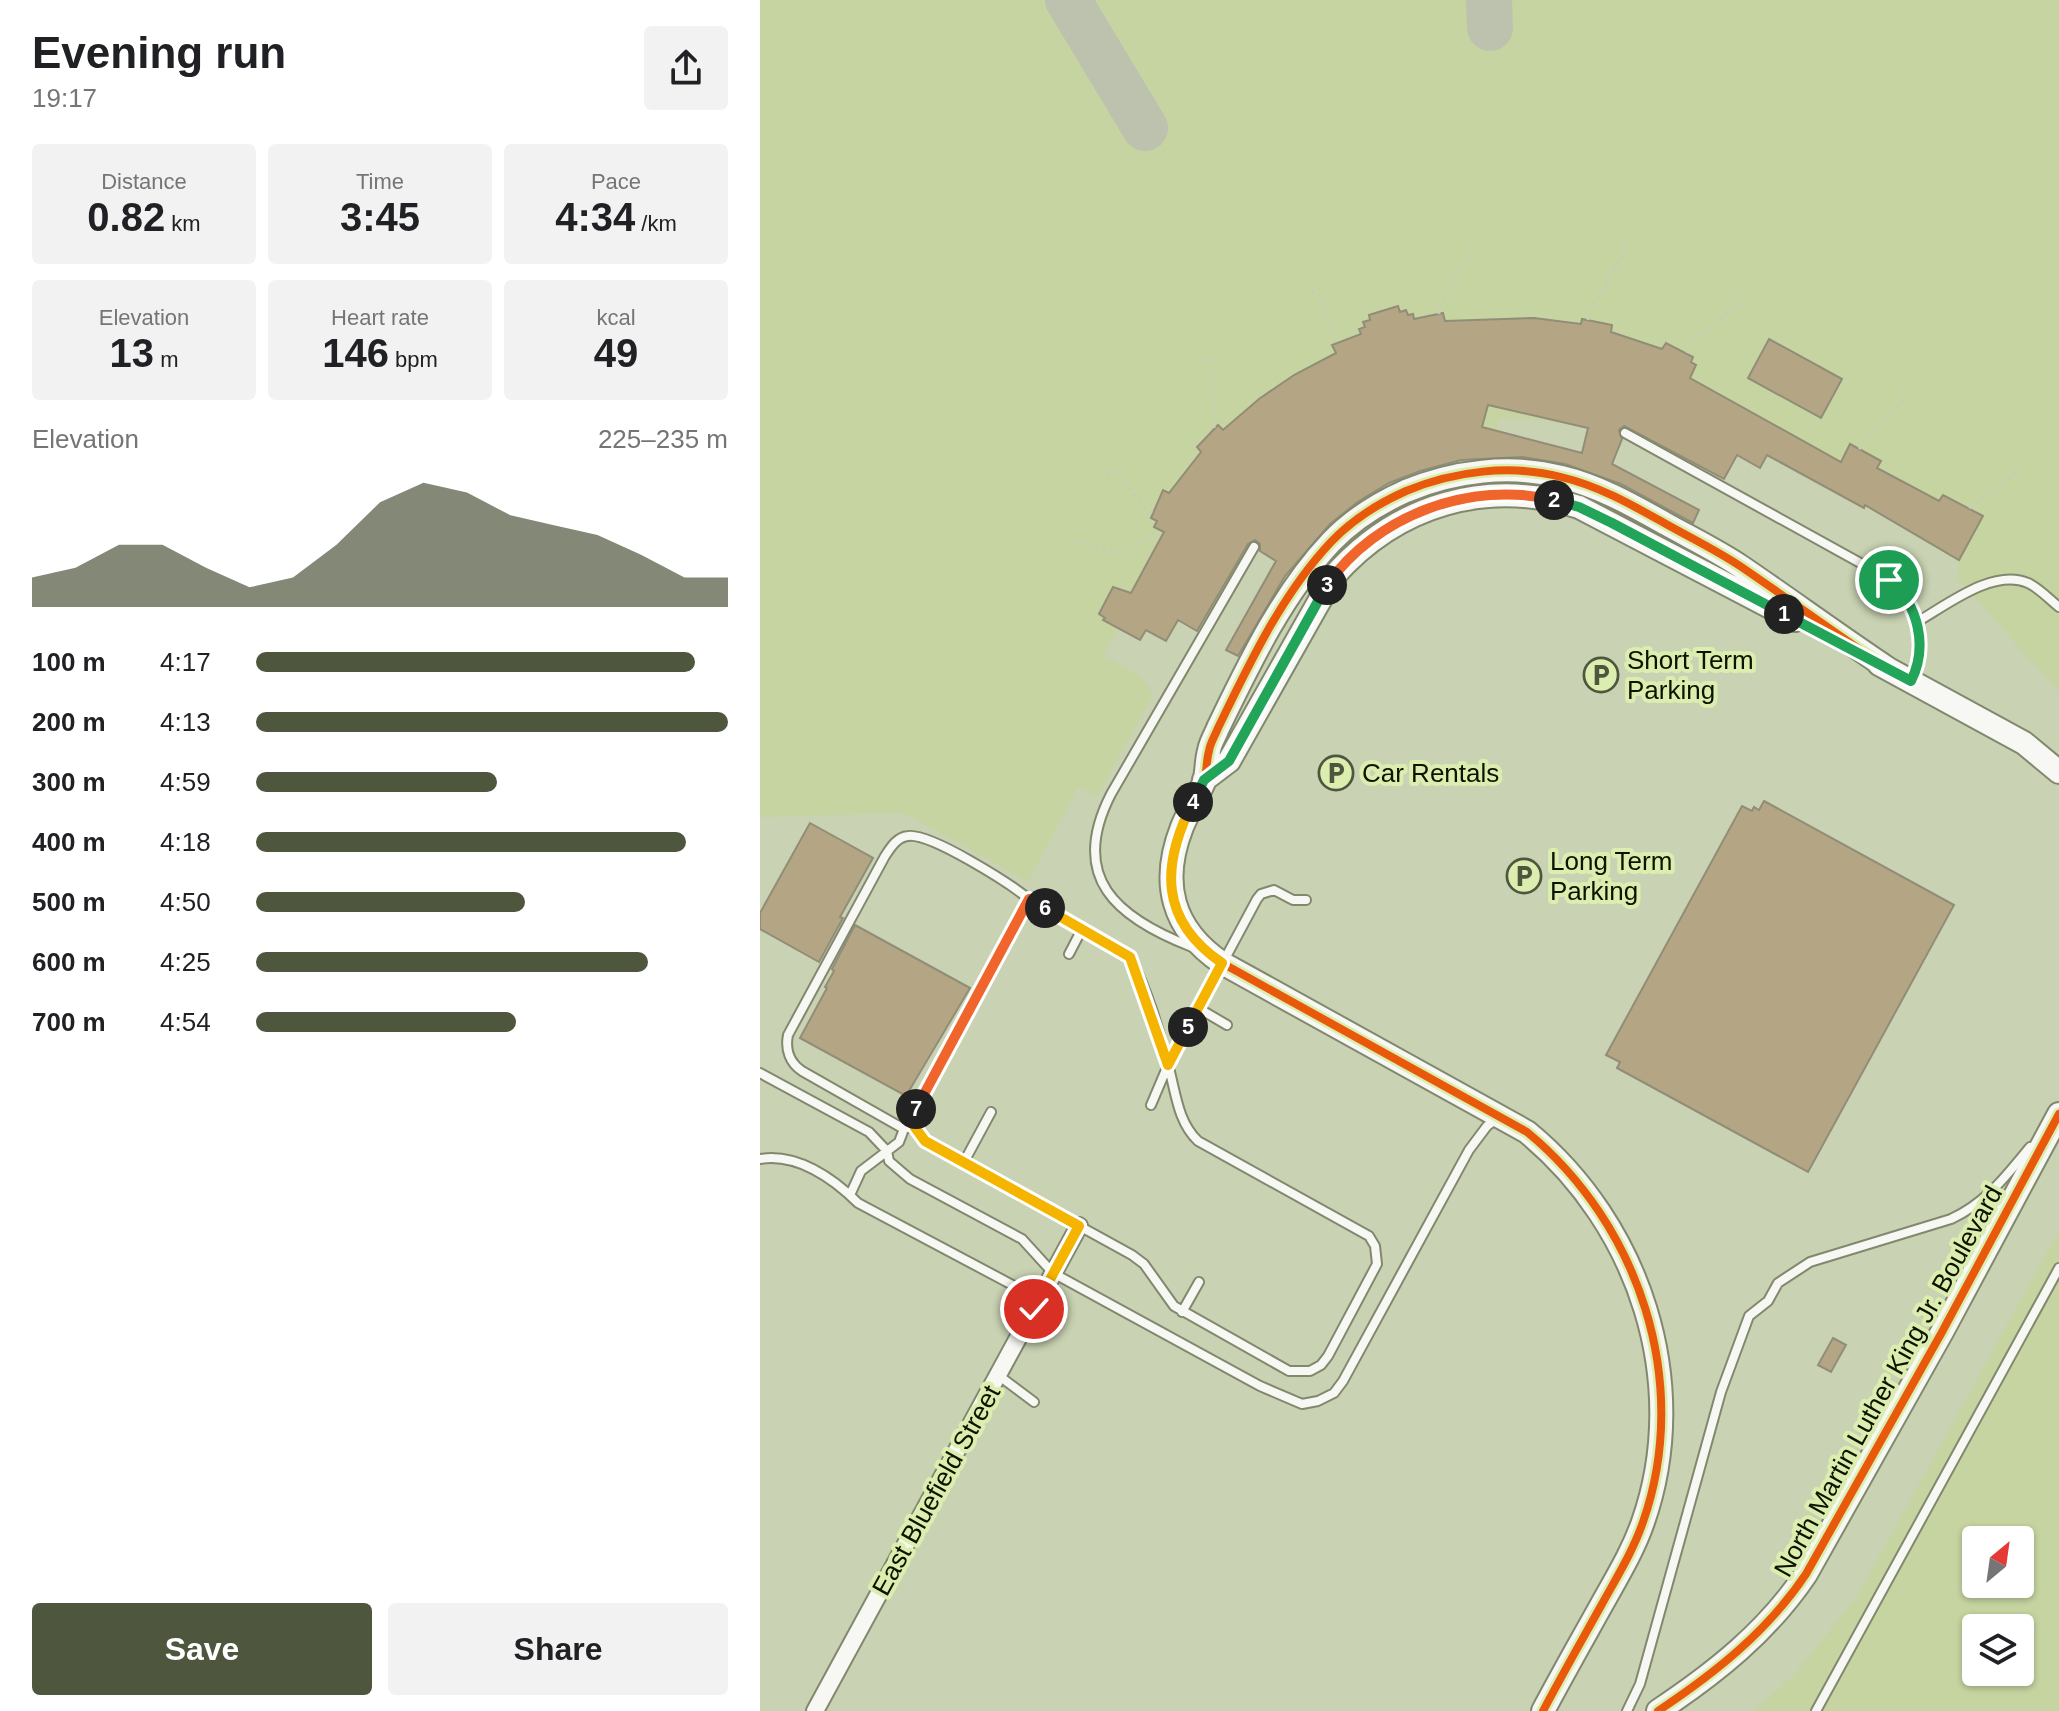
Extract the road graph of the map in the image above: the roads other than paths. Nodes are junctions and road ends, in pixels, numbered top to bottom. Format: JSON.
{"nodes":[{"id":1,"x":1625,"y":433,"type":"dead end"},
{"id":2,"x":1254,"y":547,"type":"dead end"},
{"id":3,"x":2059,"y":607,"type":"edge"},
{"id":4,"x":1917,"y":622,"type":"junction"},
{"id":5,"x":1890,"y":670,"type":"junction"},
{"id":6,"x":1911,"y":681,"type":"junction"},
{"id":7,"x":2059,"y":772,"type":"edge"},
{"id":8,"x":1204,"y":780,"type":"junction"},
{"id":9,"x":1029,"y":899,"type":"junction"},
{"id":10,"x":1306,"y":900,"type":"dead end"},
{"id":11,"x":1082,"y":929,"type":"junction"},
{"id":12,"x":1069,"y":954,"type":"dead end"},
{"id":13,"x":1215,"y":958,"type":"junction"},
{"id":14,"x":1198,"y":1008,"type":"junction"},
{"id":15,"x":1227,"y":1025,"type":"dead end"},
{"id":16,"x":1168,"y":1065,"type":"junction"},
{"id":17,"x":760,"y":1073,"type":"edge"},
{"id":18,"x":1151,"y":1105,"type":"dead end"},
{"id":19,"x":991,"y":1112,"type":"dead end"},
{"id":20,"x":2059,"y":1114,"type":"edge"},
{"id":21,"x":1501,"y":1115,"type":"junction"},
{"id":22,"x":914,"y":1126,"type":"junction"},
{"id":23,"x":904,"y":1129,"type":"junction"},
{"id":24,"x":887,"y":1151,"type":"junction"},
{"id":25,"x":760,"y":1159,"type":"edge"},
{"id":26,"x":964,"y":1162,"type":"junction"},
{"id":27,"x":850,"y":1195,"type":"junction"},
{"id":28,"x":1079,"y":1226,"type":"junction"},
{"id":29,"x":2059,"y":1268,"type":"edge"},
{"id":30,"x":1053,"y":1273,"type":"junction"},
{"id":31,"x":1199,"y":1282,"type":"dead end"},
{"id":32,"x":1034,"y":1309,"type":"junction"},
{"id":33,"x":1182,"y":1312,"type":"junction"},
{"id":34,"x":998,"y":1375,"type":"junction"},
{"id":35,"x":1034,"y":1402,"type":"dead end"},
{"id":36,"x":815,"y":1711,"type":"edge"},
{"id":37,"x":1543,"y":1711,"type":"edge"},
{"id":38,"x":1627,"y":1711,"type":"edge"},
{"id":39,"x":1658,"y":1711,"type":"edge"},
{"id":40,"x":1816,"y":1711,"type":"edge"}],
"edges":[{"from":1,"to":4,"type":"lane"},
{"from":2,"to":13,"type":"lane"},
{"from":3,"to":4,"type":"lane"},
{"from":4,"to":6,"type":"lane"},
{"from":5,"to":6,"type":"street"},
{"from":5,"to":8,"type":"street"},
{"from":5,"to":8,"type":"street"},
{"from":6,"to":7,"type":"street"},
{"from":8,"to":13,"type":"street"},
{"from":9,"to":11,"type":"lane"},
{"from":9,"to":22,"type":"lane"},
{"from":9,"to":23,"type":"lane"},
{"from":10,"to":13,"type":"lane"},
{"from":11,"to":12,"type":"lane"},
{"from":11,"to":16,"type":"lane"},
{"from":13,"to":14,"type":"lane"},
{"from":13,"to":21,"type":"street"},
{"from":14,"to":15,"type":"lane"},
{"from":14,"to":16,"type":"lane"},
{"from":16,"to":18,"type":"lane"},
{"from":16,"to":33,"type":"lane"},
{"from":17,"to":24,"type":"lane"},
{"from":19,"to":26,"type":"lane"},
{"from":20,"to":38,"type":"lane"},
{"from":20,"to":39,"type":"street","name":"North Martin Luther King Jr. Boulevard"},
{"from":21,"to":30,"type":"lane"},
{"from":21,"to":37,"type":"street"},
{"from":22,"to":23,"type":"lane"},
{"from":22,"to":26,"type":"lane"},
{"from":23,"to":24,"type":"lane"},
{"from":24,"to":27,"type":"lane"},
{"from":24,"to":30,"type":"lane"},
{"from":25,"to":27,"type":"lane"},
{"from":26,"to":28,"type":"lane"},
{"from":27,"to":32,"type":"lane"},
{"from":28,"to":30,"type":"street","name":"East Bluefield Street"},
{"from":28,"to":33,"type":"lane"},
{"from":29,"to":40,"type":"lane"},
{"from":30,"to":32,"type":"street","name":"East Bluefield Street"},
{"from":31,"to":33,"type":"lane"},
{"from":32,"to":34,"type":"street","name":"East Bluefield Street"},
{"from":34,"to":35,"type":"lane"},
{"from":34,"to":36,"type":"street","name":"East Bluefield Street"}]}
